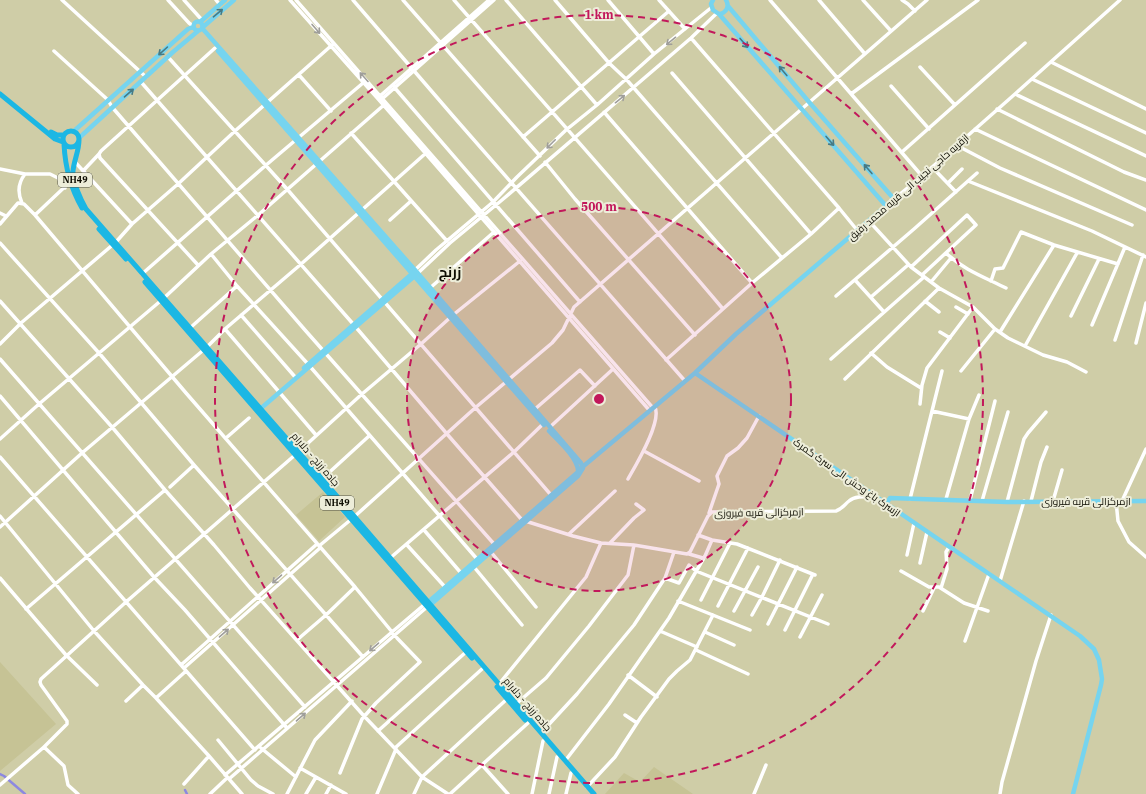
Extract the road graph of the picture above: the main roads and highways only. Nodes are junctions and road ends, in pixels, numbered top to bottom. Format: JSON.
{"nodes":[{"id":1,"x":225,"y":0,"type":"edge"},
{"id":2,"x":234,"y":0,"type":"edge"},
{"id":3,"x":708,"y":0,"type":"edge"},
{"id":4,"x":726,"y":0,"type":"edge"},
{"id":5,"x":712,"y":4,"type":"edge"},
{"id":6,"x":728,"y":6,"type":"junction"},
{"id":7,"x":718,"y":13,"type":"junction"},
{"id":8,"x":193,"y":26,"type":"junction"},
{"id":9,"x":201,"y":26,"type":"junction"},
{"id":10,"x":226,"y":58,"type":"junction"},
{"id":11,"x":0,"y":90,"type":"edge"},
{"id":12,"x":0,"y":94,"type":"edge"},
{"id":13,"x":74,"y":131,"type":"junction"},
{"id":14,"x":63,"y":135,"type":"junction"},
{"id":15,"x":79,"y":139,"type":"junction"},
{"id":16,"x":63,"y":143,"type":"junction"},
{"id":17,"x":886,"y":206,"type":"junction"},
{"id":18,"x":114,"y":243,"type":"junction"},
{"id":19,"x":415,"y":273,"type":"junction"},
{"id":20,"x":163,"y":299,"type":"junction"},
{"id":21,"x":452,"y":316,"type":"junction"},
{"id":22,"x":205,"y":348,"type":"junction"},
{"id":23,"x":695,"y":373,"type":"junction"},
{"id":24,"x":509,"y":381,"type":"junction"},
{"id":25,"x":258,"y":409,"type":"junction"},
{"id":26,"x":545,"y":423,"type":"junction"},
{"id":27,"x":297,"y":453,"type":"junction"},
{"id":28,"x":580,"y":469,"type":"junction"},
{"id":29,"x":1146,"y":501,"type":"edge"},
{"id":30,"x":886,"y":504,"type":"junction"},
{"id":31,"x":352,"y":518,"type":"junction"},
{"id":32,"x":524,"y":520,"type":"junction"},
{"id":33,"x":428,"y":604,"type":"junction"},
{"id":34,"x":590,"y":794,"type":"edge"},
{"id":35,"x":594,"y":794,"type":"edge"},
{"id":36,"x":1073,"y":794,"type":"edge"}],
"edges":[{"from":1,"to":9,"type":"main road"},
{"from":9,"to":2,"type":"main road","one_way":true},
{"from":3,"to":5,"type":"main road"},
{"from":4,"to":6,"type":"main road"},
{"from":5,"to":7,"type":"main road"},
{"from":6,"to":7,"type":"main road"},
{"from":17,"to":6,"type":"main road","name":"ازقریه حاجی نجیب الی قریه محمد رفیق","one_way":true},
{"from":7,"to":17,"type":"main road","one_way":true},
{"from":8,"to":9,"type":"main road"},
{"from":8,"to":9,"type":"main road"},
{"from":8,"to":13,"type":"main road","one_way":true},
{"from":9,"to":10,"type":"main road"},
{"from":9,"to":10,"type":"main road"},
{"from":15,"to":9,"type":"main road","one_way":true},
{"from":10,"to":19,"type":"main road"},
{"from":11,"to":14,"type":"highway"},
{"from":12,"to":16,"type":"highway"},
{"from":13,"to":14,"type":"highway"},
{"from":13,"to":15,"type":"highway"},
{"from":14,"to":16,"type":"highway","number":"NH49"},
{"from":15,"to":16,"type":"highway"},
{"from":15,"to":18,"type":"highway","name":"جاده زرنج - دلارام","number":"NH49"},
{"from":16,"to":18,"type":"highway","name":"جاده زرنج - دلارام","number":"NH49"},
{"from":17,"to":23,"type":"main road","name":"ازقریه حاجی نجیب الی قریه محمد رفیق"},
{"from":18,"to":20,"type":"highway","name":"جاده زرنج - دلارام","number":"NH49"},
{"from":18,"to":20,"type":"highway","name":"جاده زرنج - دلارام","number":"NH49"},
{"from":19,"to":21,"type":"main road"},
{"from":19,"to":21,"type":"main road"},
{"from":19,"to":25,"type":"main road"},
{"from":20,"to":22,"type":"highway","name":"جاده زرنج - دلارام","number":"NH49"},
{"from":20,"to":22,"type":"highway","name":"جاده زرنج - دلارام","number":"NH49"},
{"from":21,"to":24,"type":"main road"},
{"from":22,"to":25,"type":"highway","name":"جاده زرنج - دلارام","number":"NH49"},
{"from":23,"to":28,"type":"main road","name":"ازقریه حاجی نجیب الی قریه محمد رفیق"},
{"from":23,"to":30,"type":"main road","name":"ازسرک باغ وحش الی سرک گمرک"},
{"from":24,"to":26,"type":"main road"},
{"from":24,"to":26,"type":"main road"},
{"from":25,"to":27,"type":"highway","name":"جاده زرنج - دلارام","number":"NH49"},
{"from":26,"to":28,"type":"main road"},
{"from":26,"to":28,"type":"main road"},
{"from":27,"to":31,"type":"highway","name":"جاده زرنج - دلارام","number":"NH49"},
{"from":27,"to":31,"type":"highway","name":"جاده زرنج - دلارام","number":"NH49"},
{"from":28,"to":32,"type":"main road"},
{"from":28,"to":32,"type":"main road"},
{"from":29,"to":30,"type":"main road","name":"ازمرکزالی قریه فیروزی"},
{"from":30,"to":36,"type":"main road","name":"ازسرک باغ وحش الی سرک گمرک"},
{"from":31,"to":33,"type":"highway","name":"جاده زرنج - دلارام","number":"NH49"},
{"from":32,"to":33,"type":"main road"},
{"from":32,"to":33,"type":"main road"},
{"from":33,"to":34,"type":"highway","name":"جاده زرنج - دلارام","number":"NH49"},
{"from":33,"to":35,"type":"highway","name":"جاده زرنج - دلارام","number":"NH49"}]}
